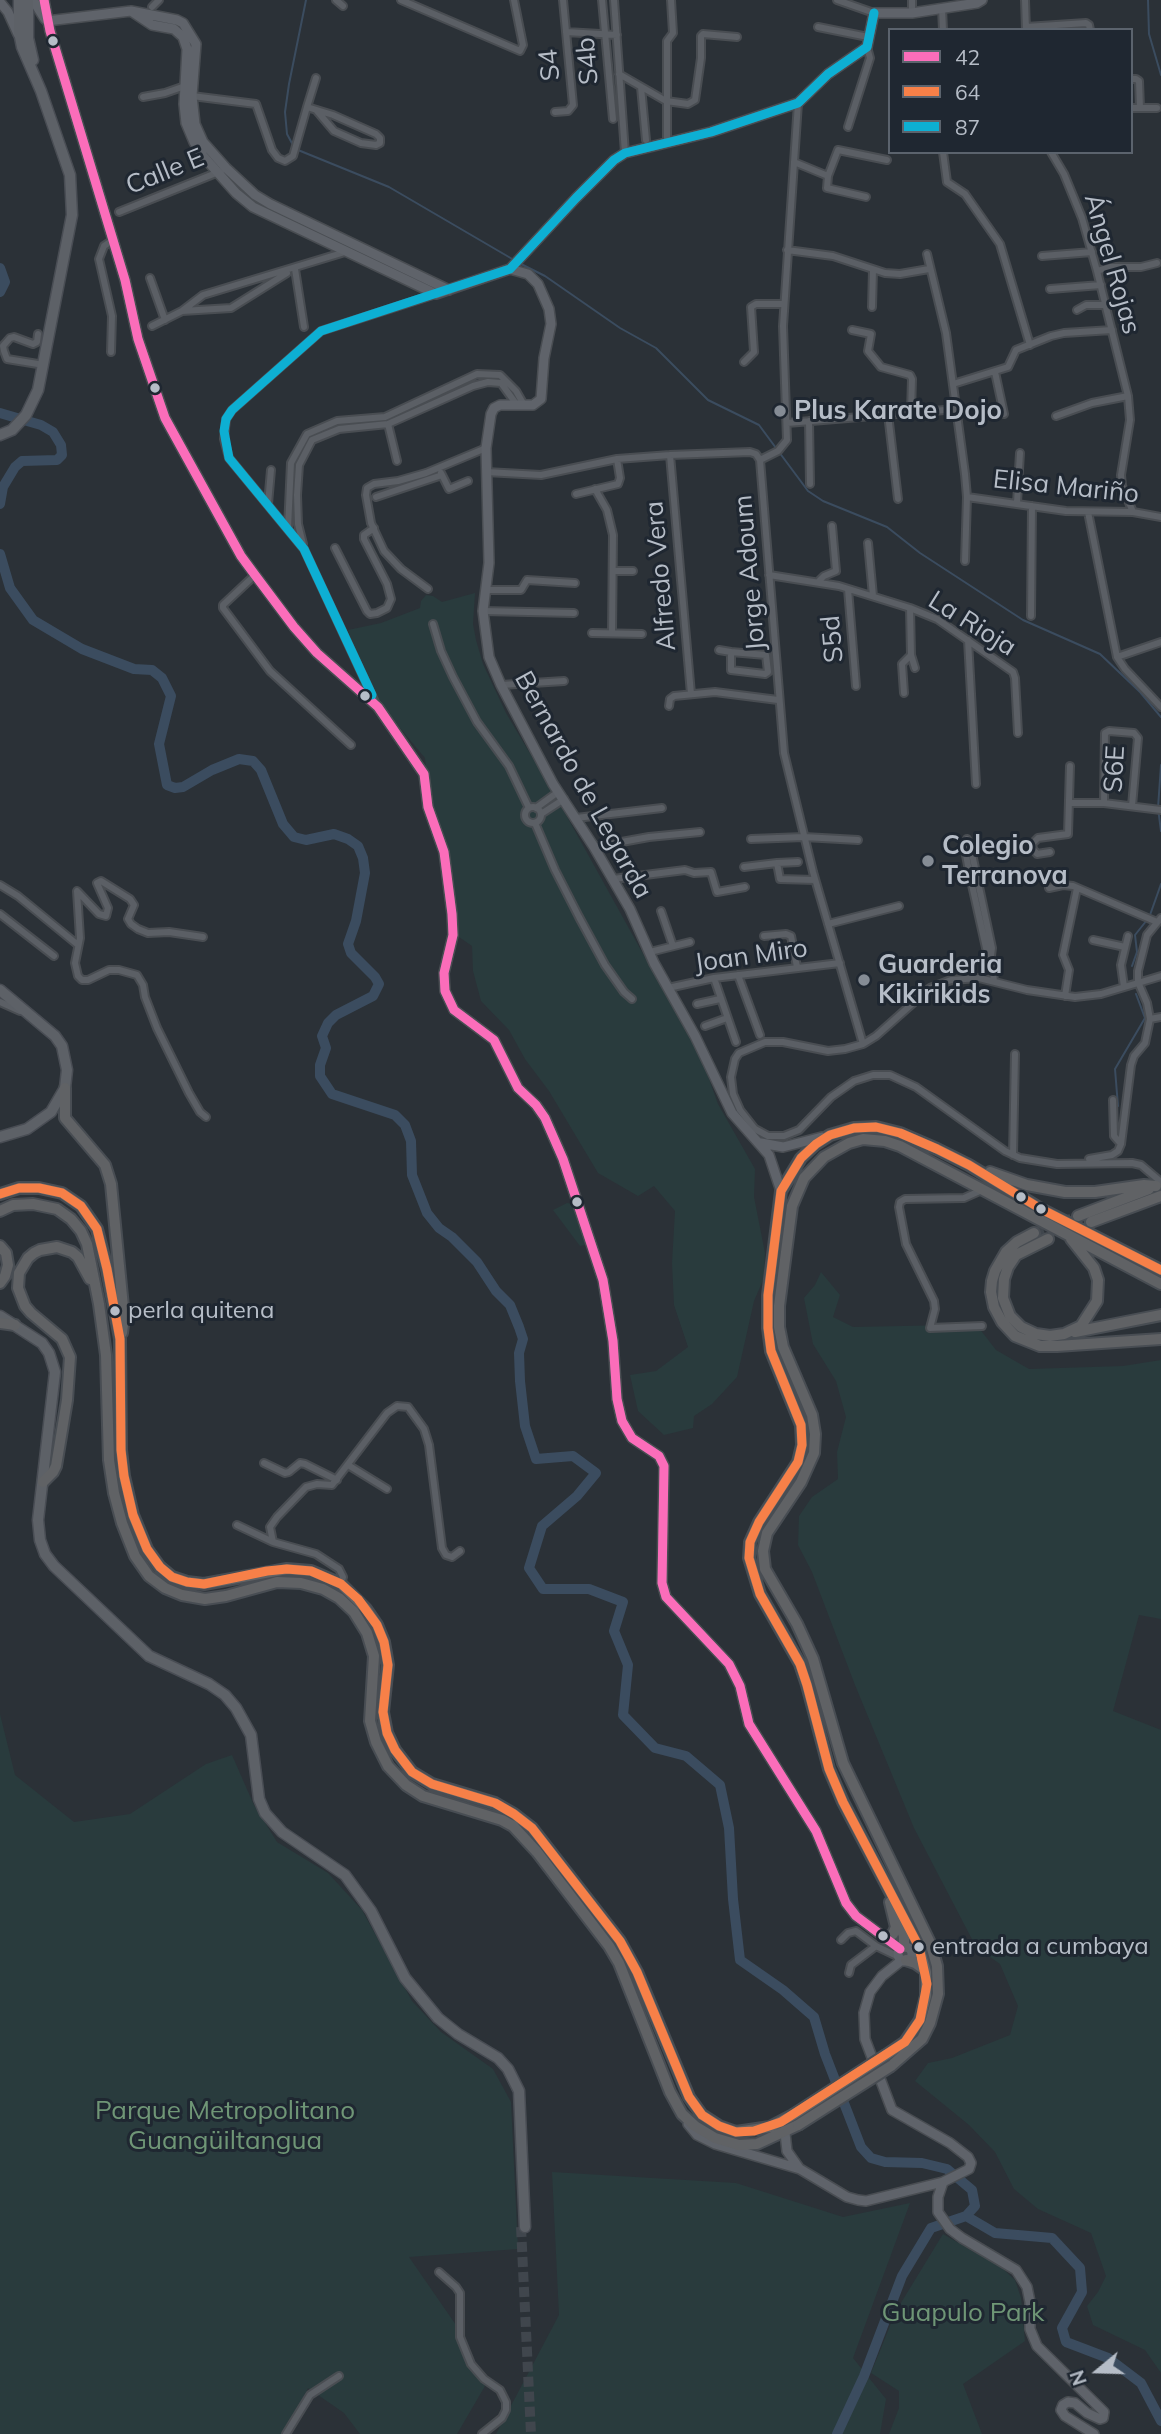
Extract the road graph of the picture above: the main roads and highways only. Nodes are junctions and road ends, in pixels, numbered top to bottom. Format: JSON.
{"nodes":[{"id":1,"x":34,"y":0,"type":"edge"},
{"id":2,"x":18,"y":4,"type":"edge"},
{"id":3,"x":41,"y":91,"type":"junction"},
{"id":4,"x":0,"y":435,"type":"edge"},
{"id":5,"x":0,"y":990,"type":"edge"},
{"id":6,"x":65,"y":1088,"type":"junction"},
{"id":7,"x":0,"y":1137,"type":"edge"},
{"id":8,"x":969,"y":1165,"type":"junction"},
{"id":9,"x":1160,"y":1187,"type":"edge"},
{"id":10,"x":0,"y":1194,"type":"edge"},
{"id":11,"x":0,"y":1211,"type":"edge"},
{"id":12,"x":1079,"y":1216,"type":"tunnel mouth"},
{"id":13,"x":1091,"y":1222,"type":"tunnel mouth"},
{"id":14,"x":1034,"y":1233,"type":"tunnel mouth"},
{"id":15,"x":1068,"y":1234,"type":"junction"},
{"id":16,"x":1048,"y":1239,"type":"tunnel mouth"},
{"id":17,"x":0,"y":1246,"type":"edge"},
{"id":18,"x":1161,"y":1270,"type":"edge"},
{"id":19,"x":0,"y":1283,"type":"edge"},
{"id":20,"x":1161,"y":1284,"type":"edge"},
{"id":21,"x":99,"y":1304,"type":"junction"},
{"id":22,"x":1161,"y":1315,"type":"edge"},
{"id":23,"x":0,"y":1316,"type":"edge"},
{"id":24,"x":0,"y":1322,"type":"edge"},
{"id":25,"x":15,"y":1325,"type":"junction"},
{"id":26,"x":1064,"y":1334,"type":"junction"},
{"id":27,"x":120,"y":1339,"type":"junction"},
{"id":28,"x":1161,"y":1339,"type":"edge"},
{"id":29,"x":43,"y":1482,"type":"junction"},
{"id":30,"x":880,"y":1872,"type":"junction"},
{"id":31,"x":890,"y":1902,"type":"junction"},
{"id":32,"x":881,"y":1942,"type":"road end"},
{"id":33,"x":926,"y":1972,"type":"junction"},
{"id":34,"x":889,"y":2060,"type":"junction"},
{"id":35,"x":795,"y":2120,"type":"junction"},
{"id":36,"x":523,"y":2227,"type":"tunnel mouth"}],
"edges":[{"from":1,"to":3,"type":"main road"},
{"from":2,"to":3,"type":"main road"},
{"from":3,"to":4,"type":"main road"},
{"from":5,"to":6,"type":"main road"},
{"from":6,"to":7,"type":"main road"},
{"from":6,"to":27,"type":"highway"},
{"from":8,"to":9,"type":"highway"},
{"from":8,"to":18,"type":"highway"},
{"from":8,"to":30,"type":"highway"},
{"from":9,"to":12,"type":"highway"},
{"from":9,"to":13,"type":"highway"},
{"from":10,"to":27,"type":"highway"},
{"from":11,"to":21,"type":"highway"},
{"from":14,"to":28,"type":"highway"},
{"from":15,"to":20,"type":"highway"},
{"from":15,"to":26,"type":"highway"},
{"from":15,"to":34,"type":"highway"},
{"from":16,"to":26,"type":"highway"},
{"from":17,"to":19,"type":"highway"},
{"from":21,"to":29,"type":"highway"},
{"from":21,"to":35,"type":"highway"},
{"from":22,"to":26,"type":"highway"},
{"from":23,"to":25,"type":"main road"},
{"from":24,"to":25,"type":"highway"},
{"from":25,"to":29,"type":"main road"},
{"from":27,"to":35,"type":"highway"},
{"from":29,"to":36,"type":"main road"},
{"from":30,"to":31,"type":"highway"},
{"from":30,"to":33,"type":"highway"},
{"from":31,"to":32,"type":"highway"},
{"from":31,"to":33,"type":"highway"},
{"from":33,"to":34,"type":"highway"},
{"from":34,"to":35,"type":"highway","bridge":true}]}
